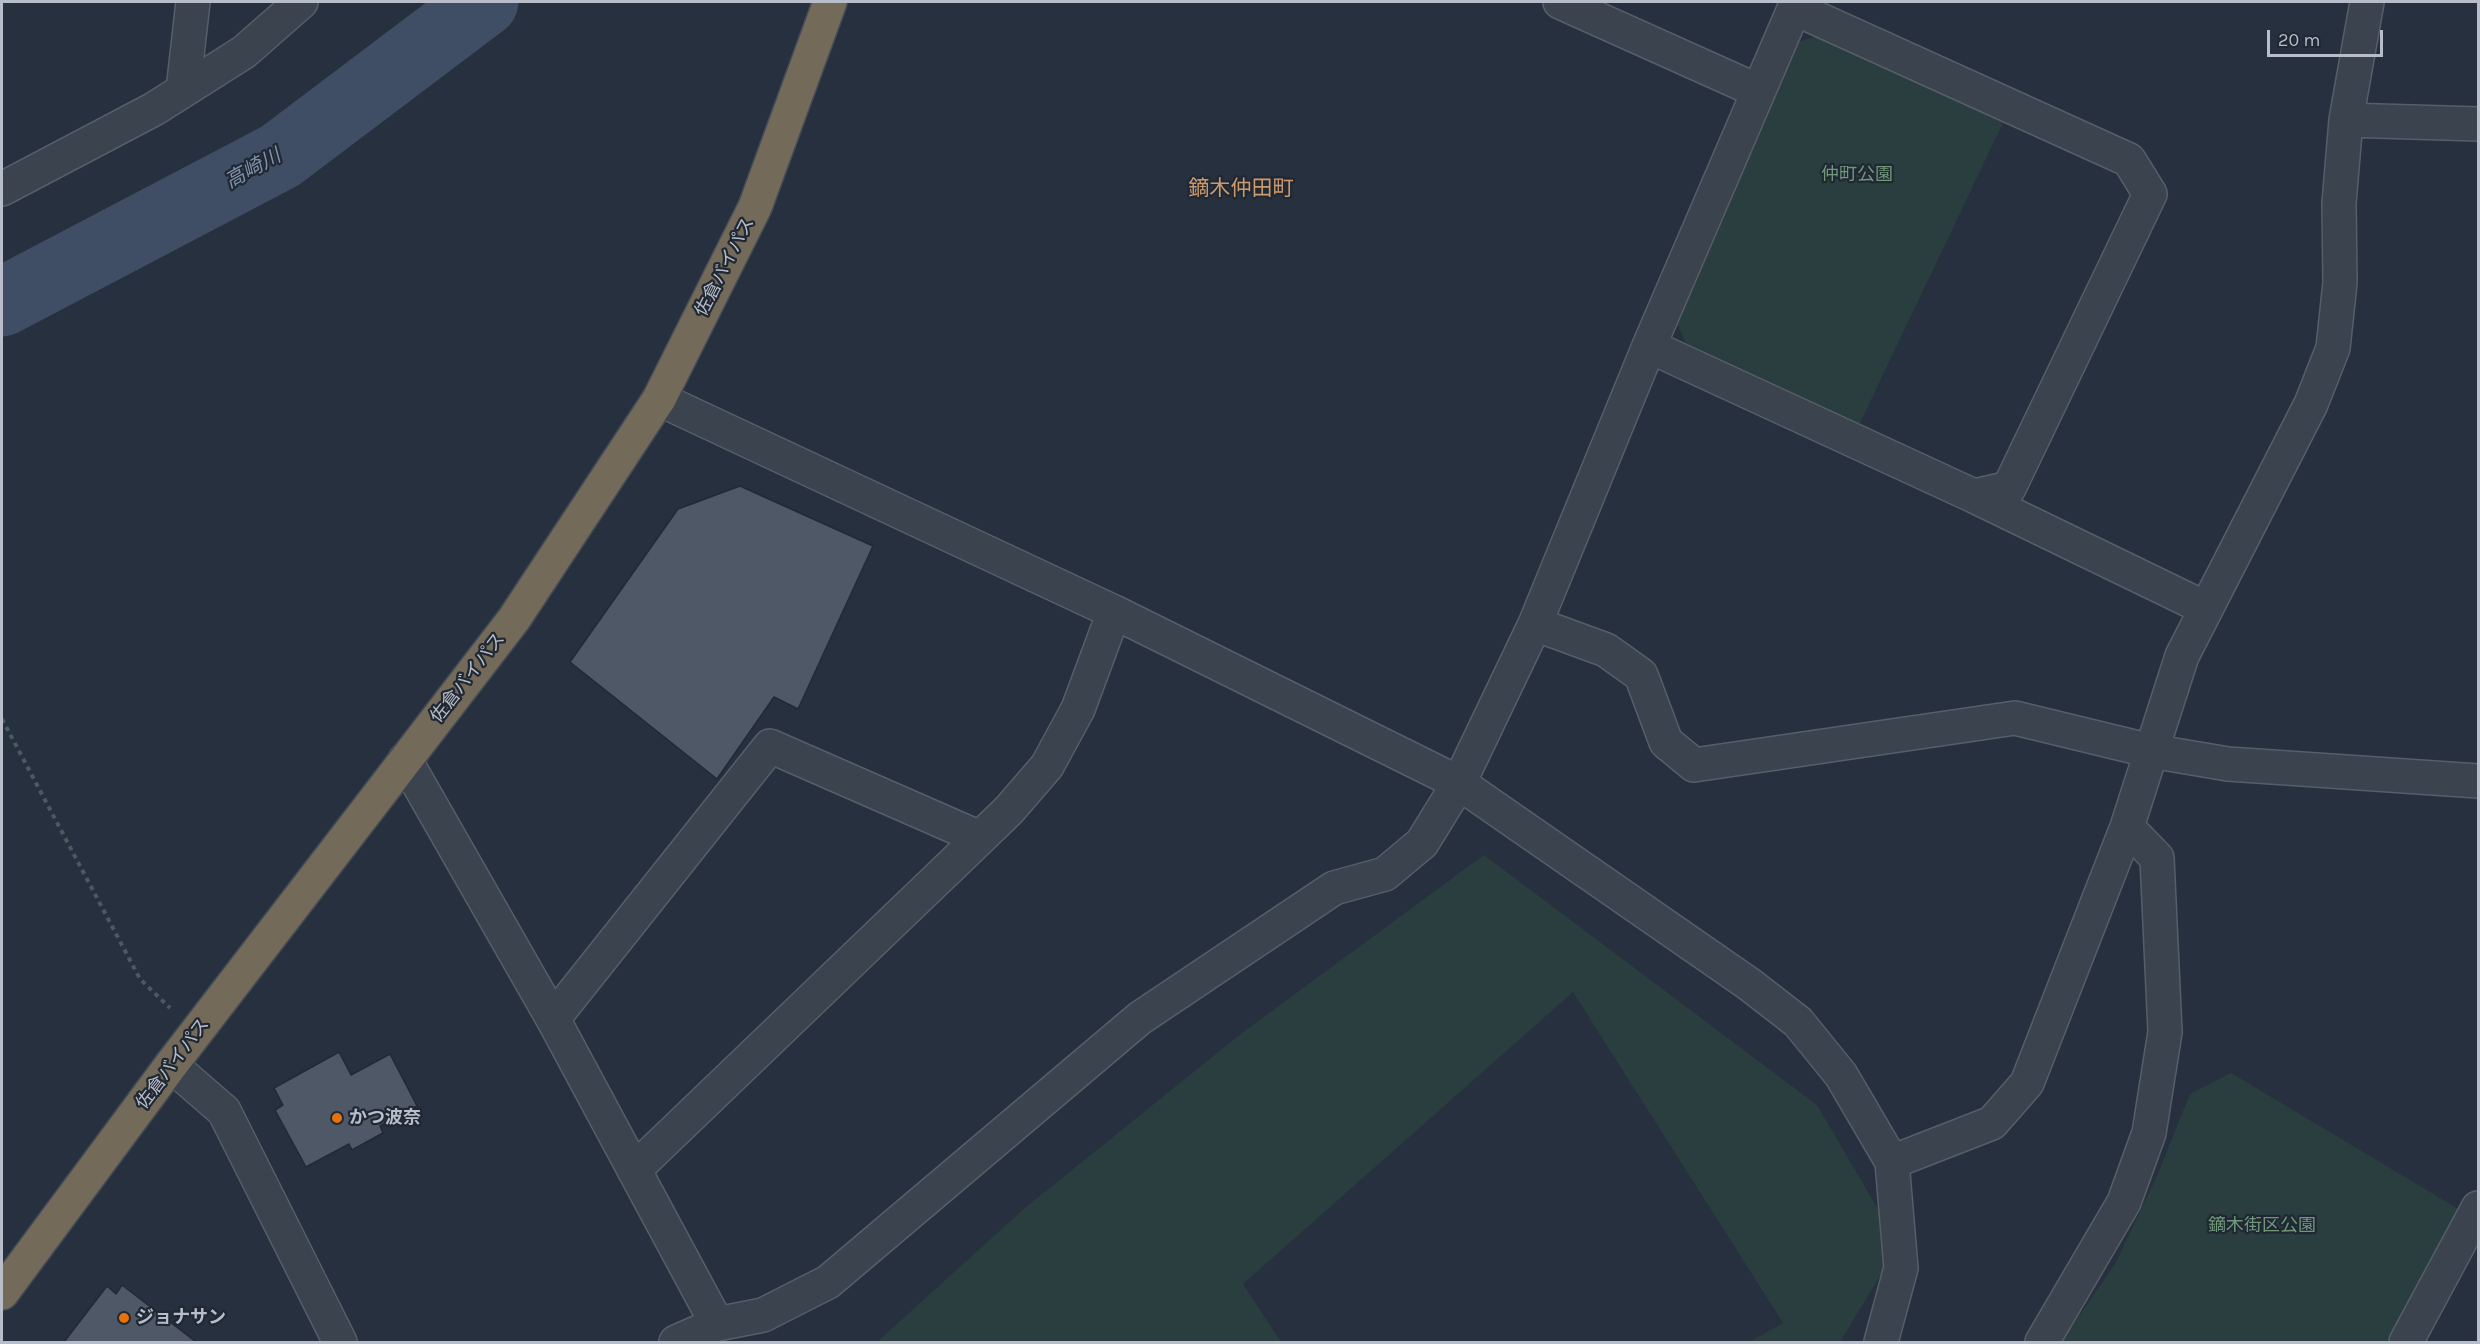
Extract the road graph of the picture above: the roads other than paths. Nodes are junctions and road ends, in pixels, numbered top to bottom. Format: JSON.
{"nodes":[{"id":1,"x":193,"y":2,"type":"edge"},
{"id":2,"x":301,"y":2,"type":"edge"},
{"id":3,"x":830,"y":2,"type":"edge"},
{"id":4,"x":1560,"y":2,"type":"edge"},
{"id":5,"x":2367,"y":2,"type":"edge"},
{"id":6,"x":1796,"y":5,"type":"edge"},
{"id":7,"x":183,"y":90,"type":"junction"},
{"id":8,"x":1758,"y":91,"type":"junction"},
{"id":9,"x":2346,"y":120,"type":"junction"},
{"id":10,"x":2478,"y":124,"type":"edge"},
{"id":11,"x":2,"y":189,"type":"edge"},
{"id":12,"x":1649,"y":346,"type":"junction"},
{"id":13,"x":659,"y":399,"type":"junction"},
{"id":14,"x":1974,"y":496,"type":"junction"},
{"id":15,"x":2205,"y":608,"type":"junction"},
{"id":16,"x":1114,"y":612,"type":"junction"},
{"id":17,"x":1535,"y":624,"type":"junction"},
{"id":18,"x":2151,"y":751,"type":"junction"},
{"id":19,"x":405,"y":760,"type":"junction"},
{"id":20,"x":2478,"y":782,"type":"edge"},
{"id":21,"x":1460,"y":783,"type":"junction"},
{"id":22,"x":2127,"y":827,"type":"junction"},
{"id":23,"x":980,"y":838,"type":"junction"},
{"id":24,"x":554,"y":1019,"type":"junction"},
{"id":25,"x":171,"y":1065,"type":"junction"},
{"id":26,"x":1892,"y":1162,"type":"junction"},
{"id":27,"x":634,"y":1170,"type":"junction"},
{"id":28,"x":2478,"y":1208,"type":"edge"},
{"id":29,"x":2,"y":1293,"type":"edge"},
{"id":30,"x":717,"y":1324,"type":"junction"},
{"id":31,"x":340,"y":1342,"type":"edge"},
{"id":32,"x":676,"y":1342,"type":"edge"},
{"id":33,"x":1881,"y":1342,"type":"edge"},
{"id":34,"x":2042,"y":1342,"type":"edge"},
{"id":35,"x":2406,"y":1342,"type":"edge"}],
"edges":[{"from":1,"to":7,"type":"street"},
{"from":2,"to":7,"type":"street"},
{"from":3,"to":13,"type":"highway","name":"佐倉バイパス"},
{"from":4,"to":8,"type":"street"},
{"from":5,"to":9,"type":"street"},
{"from":6,"to":8,"type":"street"},
{"from":6,"to":14,"type":"street"},
{"from":7,"to":11,"type":"street"},
{"from":8,"to":12,"type":"street"},
{"from":9,"to":10,"type":"street"},
{"from":9,"to":15,"type":"street"},
{"from":12,"to":14,"type":"street"},
{"from":12,"to":17,"type":"street"},
{"from":13,"to":16,"type":"street"},
{"from":13,"to":19,"type":"highway","name":"佐倉バイパス"},
{"from":14,"to":15,"type":"street"},
{"from":15,"to":18,"type":"street"},
{"from":16,"to":21,"type":"street"},
{"from":16,"to":23,"type":"street"},
{"from":17,"to":18,"type":"street"},
{"from":17,"to":21,"type":"street"},
{"from":18,"to":20,"type":"street"},
{"from":18,"to":22,"type":"street"},
{"from":19,"to":24,"type":"street"},
{"from":19,"to":25,"type":"highway","name":"佐倉バイパス"},
{"from":21,"to":26,"type":"street"},
{"from":21,"to":30,"type":"street"},
{"from":22,"to":26,"type":"street"},
{"from":22,"to":34,"type":"street"},
{"from":23,"to":24,"type":"street"},
{"from":23,"to":27,"type":"street"},
{"from":24,"to":27,"type":"street"},
{"from":25,"to":29,"type":"highway","name":"佐倉バイパス"},
{"from":25,"to":31,"type":"street"},
{"from":26,"to":33,"type":"street"},
{"from":27,"to":30,"type":"street"},
{"from":28,"to":35,"type":"street"},
{"from":30,"to":32,"type":"street"}]}
